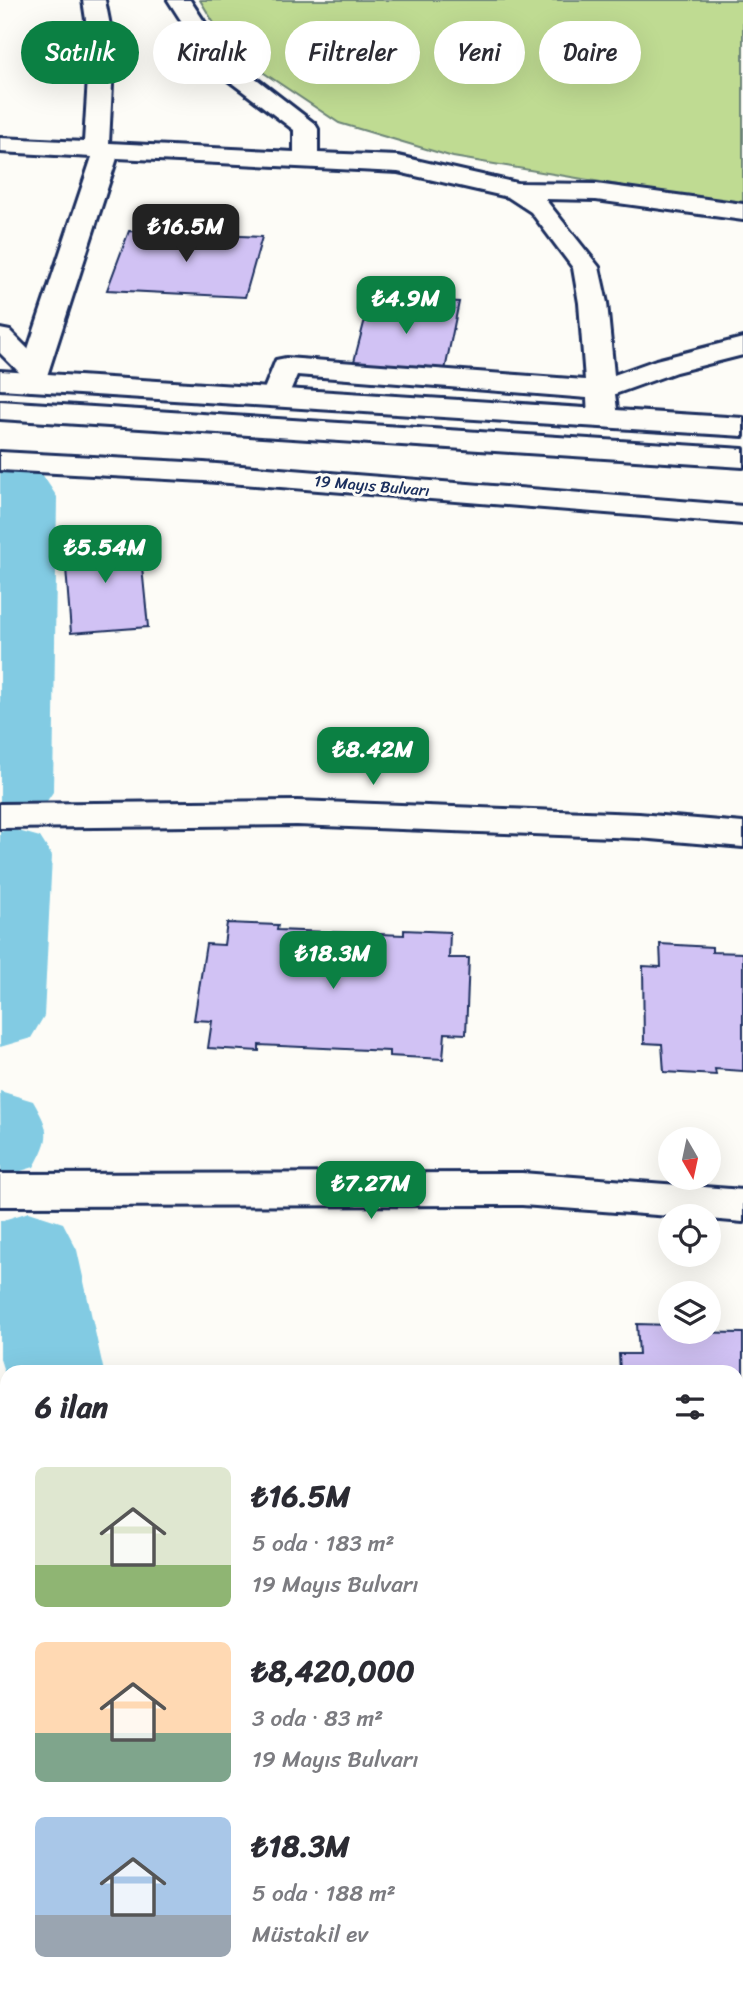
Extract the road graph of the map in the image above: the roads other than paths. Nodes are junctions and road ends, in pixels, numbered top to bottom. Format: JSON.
{"nodes":[{"id":1,"x":94,"y":0,"type":"edge"},
{"id":2,"x":179,"y":0,"type":"edge"},
{"id":3,"x":0,"y":145,"type":"edge"},
{"id":4,"x":101,"y":149,"type":"junction"},
{"id":5,"x":306,"y":159,"type":"junction"},
{"id":6,"x":517,"y":191,"type":"junction"},
{"id":7,"x":743,"y":212,"type":"edge"},
{"id":8,"x":0,"y":337,"type":"edge"},
{"id":9,"x":743,"y":346,"type":"edge"},
{"id":10,"x":33,"y":377,"type":"junction"},
{"id":11,"x":0,"y":380,"type":"edge"},
{"id":12,"x":218,"y":394,"type":"junction"},
{"id":13,"x":602,"y":404,"type":"junction"},
{"id":14,"x":0,"y":410,"type":"edge"},
{"id":15,"x":133,"y":418,"type":"junction"},
{"id":16,"x":743,"y":427,"type":"edge"},
{"id":17,"x":743,"y":458,"type":"edge"},
{"id":18,"x":0,"y":461,"type":"edge"},
{"id":19,"x":743,"y":515,"type":"edge"},
{"id":20,"x":0,"y":816,"type":"edge"},
{"id":21,"x":743,"y":835,"type":"edge"},
{"id":22,"x":0,"y":1190,"type":"edge"},
{"id":23,"x":743,"y":1206,"type":"edge"}],
"edges":[{"from":1,"to":4,"type":"main road"},
{"from":2,"to":5,"type":"main road"},
{"from":3,"to":4,"type":"main road"},
{"from":4,"to":5,"type":"main road"},
{"from":4,"to":10,"type":"main road"},
{"from":5,"to":6,"type":"main road"},
{"from":6,"to":7,"type":"main road"},
{"from":6,"to":13,"type":"main road"},
{"from":8,"to":10,"type":"main road"},
{"from":9,"to":13,"type":"main road"},
{"from":10,"to":11,"type":"main road"},
{"from":10,"to":12,"type":"main road"},
{"from":12,"to":13,"type":"main road"},
{"from":12,"to":15,"type":"main road"},
{"from":13,"to":16,"type":"main road"},
{"from":14,"to":15,"type":"main road"},
{"from":15,"to":17,"type":"main road"},
{"from":18,"to":19,"type":"main road","name":"19 Mayıs Bulvarı"},
{"from":20,"to":21,"type":"main road"},
{"from":22,"to":23,"type":"main road"}]}
